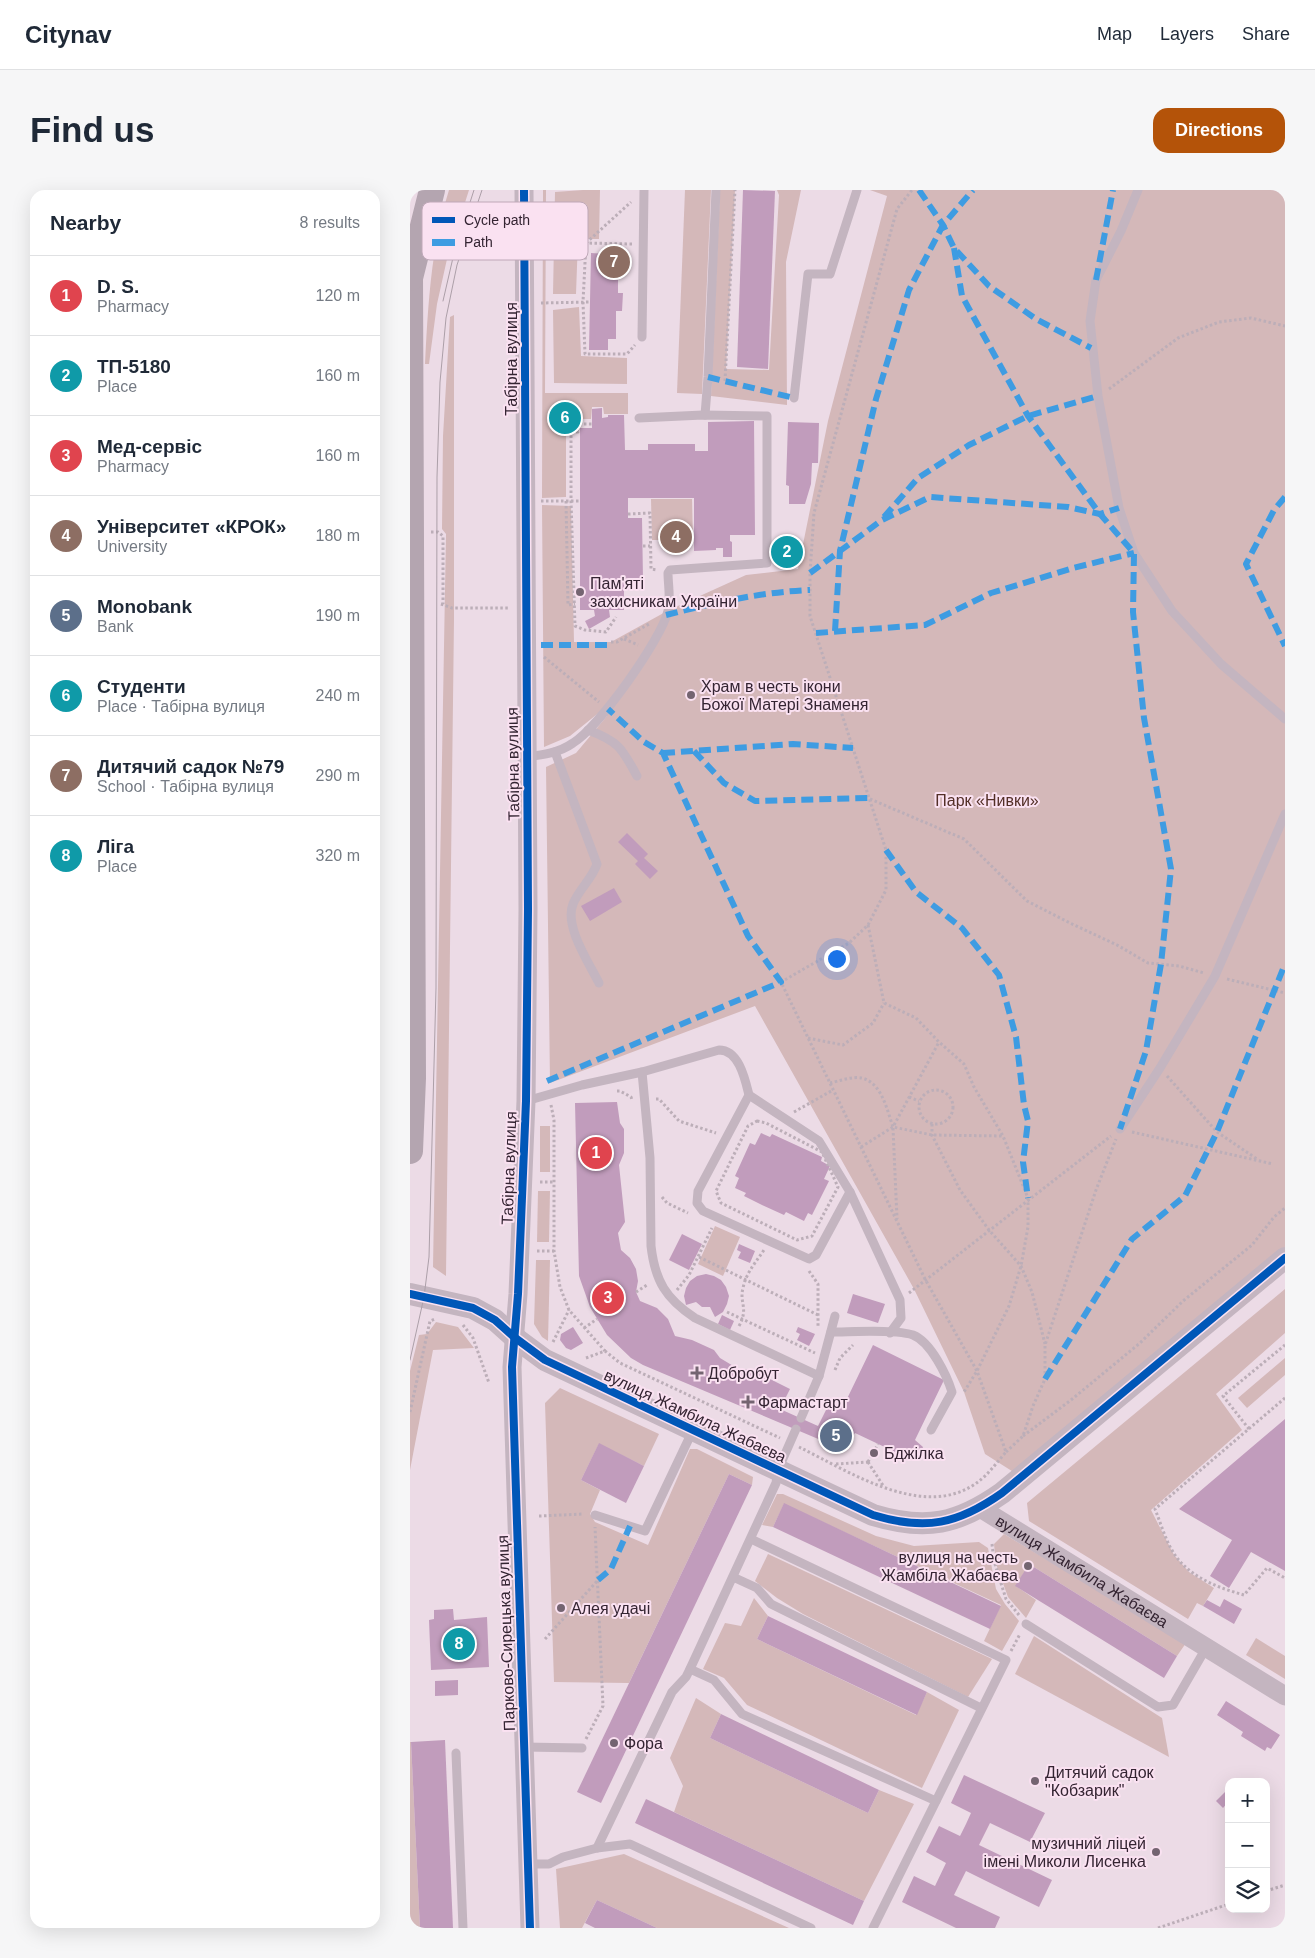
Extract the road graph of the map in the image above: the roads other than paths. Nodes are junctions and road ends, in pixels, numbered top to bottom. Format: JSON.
{"nodes":[{"id":1,"x":644,"y":190,"type":"edge"},
{"id":2,"x":716,"y":190,"type":"edge"},
{"id":3,"x":857,"y":190,"type":"edge"},
{"id":4,"x":1138,"y":190,"type":"edge"},
{"id":5,"x":422,"y":230,"type":"edge"},
{"id":6,"x":524,"y":260,"type":"edge"},
{"id":7,"x":410,"y":277,"type":"edge"},
{"id":8,"x":642,"y":337,"type":"road end"},
{"id":9,"x":794,"y":398,"type":"dead end"},
{"id":10,"x":705,"y":415,"type":"junction"},
{"id":11,"x":639,"y":418,"type":"dead end"},
{"id":12,"x":410,"y":554,"type":"edge"},
{"id":13,"x":410,"y":585,"type":"edge"},
{"id":14,"x":1285,"y":719,"type":"edge"},
{"id":15,"x":588,"y":730,"type":"junction"},
{"id":16,"x":555,"y":752,"type":"junction"},
{"id":17,"x":526,"y":757,"type":"junction"},
{"id":18,"x":636,"y":776,"type":"dead end"},
{"id":19,"x":1285,"y":814,"type":"edge"},
{"id":20,"x":411,"y":823,"type":"edge"},
{"id":21,"x":599,"y":984,"type":"dead end"},
{"id":22,"x":642,"y":1072,"type":"junction"},
{"id":23,"x":749,"y":1095,"type":"junction"},
{"id":24,"x":526,"y":1101,"type":"junction"},
{"id":25,"x":1120,"y":1129,"type":"road end"},
{"id":26,"x":410,"y":1145,"type":"edge"},
{"id":27,"x":850,"y":1192,"type":"junction"},
{"id":28,"x":1285,"y":1258,"type":"edge"},
{"id":29,"x":410,"y":1294,"type":"edge"},
{"id":30,"x":835,"y":1316,"type":"dead end"},
{"id":31,"x":831,"y":1332,"type":"junction"},
{"id":32,"x":890,"y":1333,"type":"junction"},
{"id":33,"x":514,"y":1337,"type":"junction"},
{"id":34,"x":819,"y":1376,"type":"junction"},
{"id":35,"x":801,"y":1418,"type":"dead end"},
{"id":36,"x":796,"y":1429,"type":"dead end"},
{"id":37,"x":693,"y":1430,"type":"junction"},
{"id":38,"x":931,"y":1430,"type":"dead end"},
{"id":39,"x":778,"y":1470,"type":"junction"},
{"id":40,"x":980,"y":1508,"type":"junction"},
{"id":41,"x":596,"y":1515,"type":"road end"},
{"id":42,"x":750,"y":1539,"type":"junction"},
{"id":43,"x":733,"y":1577,"type":"junction"},
{"id":44,"x":1026,"y":1624,"type":"road end"},
{"id":45,"x":1206,"y":1648,"type":"junction"},
{"id":46,"x":690,"y":1669,"type":"junction"},
{"id":47,"x":1285,"y":1696,"type":"edge"},
{"id":48,"x":981,"y":1708,"type":"junction"},
{"id":49,"x":523,"y":1747,"type":"junction"},
{"id":50,"x":582,"y":1748,"type":"road end"},
{"id":51,"x":456,"y":1753,"type":"dead end"},
{"id":52,"x":936,"y":1802,"type":"junction"},
{"id":53,"x":597,"y":1848,"type":"junction"},
{"id":54,"x":528,"y":1864,"type":"junction"},
{"id":55,"x":463,"y":1928,"type":"edge"},
{"id":56,"x":530,"y":1928,"type":"edge"},
{"id":57,"x":811,"y":1928,"type":"edge"},
{"id":58,"x":873,"y":1928,"type":"edge"}],
"edges":[{"from":1,"to":8,"type":"lane"},
{"from":2,"to":10,"type":"lane"},
{"from":3,"to":9,"type":"lane"},
{"from":4,"to":14,"type":"lane"},
{"from":5,"to":7,"type":"main road"},
{"from":6,"to":17,"type":"street","name":"Табірна вулиця"},
{"from":7,"to":12,"type":"main road"},
{"from":10,"to":11,"type":"lane"},
{"from":10,"to":15,"type":"lane"},
{"from":12,"to":13,"type":"main road"},
{"from":13,"to":20,"type":"main road"},
{"from":15,"to":16,"type":"lane"},
{"from":15,"to":18,"type":"lane"},
{"from":16,"to":17,"type":"lane"},
{"from":16,"to":21,"type":"lane"},
{"from":17,"to":24,"type":"street","name":"Табірна вулиця"},
{"from":19,"to":25,"type":"lane"},
{"from":20,"to":26,"type":"main road"},
{"from":22,"to":23,"type":"lane"},
{"from":22,"to":24,"type":"lane"},
{"from":22,"to":34,"type":"lane"},
{"from":23,"to":27,"type":"lane"},
{"from":23,"to":27,"type":"lane"},
{"from":24,"to":33,"type":"street","name":"Табірна вулиця"},
{"from":27,"to":32,"type":"lane"},
{"from":28,"to":40,"type":"street"},
{"from":29,"to":33,"type":"street","name":"вулиця Жамбила Жабаєва"},
{"from":30,"to":31,"type":"lane"},
{"from":31,"to":32,"type":"lane"},
{"from":31,"to":34,"type":"lane"},
{"from":32,"to":38,"type":"lane"},
{"from":33,"to":37,"type":"street","name":"вулиця Жамбила Жабаєва"},
{"from":33,"to":49,"type":"street","name":"Парково-Сирецька вулиця"},
{"from":34,"to":35,"type":"lane"},
{"from":36,"to":39,"type":"lane"},
{"from":37,"to":39,"type":"street","name":"вулиця Жамбила Жабаєва"},
{"from":37,"to":41,"type":"lane"},
{"from":39,"to":40,"type":"street","name":"вулиця Жамбила Жабаєва"},
{"from":39,"to":42,"type":"lane"},
{"from":40,"to":45,"type":"street","name":"вулиця Жамбила Жабаєва"},
{"from":42,"to":43,"type":"lane"},
{"from":42,"to":48,"type":"lane"},
{"from":43,"to":46,"type":"lane"},
{"from":43,"to":48,"type":"lane"},
{"from":44,"to":45,"type":"lane"},
{"from":45,"to":47,"type":"street","name":"вулиця Жамбила Жабаєва"},
{"from":46,"to":52,"type":"lane"},
{"from":46,"to":53,"type":"lane"},
{"from":48,"to":52,"type":"lane"},
{"from":49,"to":50,"type":"lane"},
{"from":49,"to":54,"type":"street","name":"Парково-Сирецька вулиця"},
{"from":51,"to":55,"type":"lane"},
{"from":52,"to":58,"type":"lane"},
{"from":53,"to":54,"type":"lane"},
{"from":53,"to":57,"type":"lane"},
{"from":54,"to":56,"type":"street","name":"Парково-Сирецька вулиця"}]}
